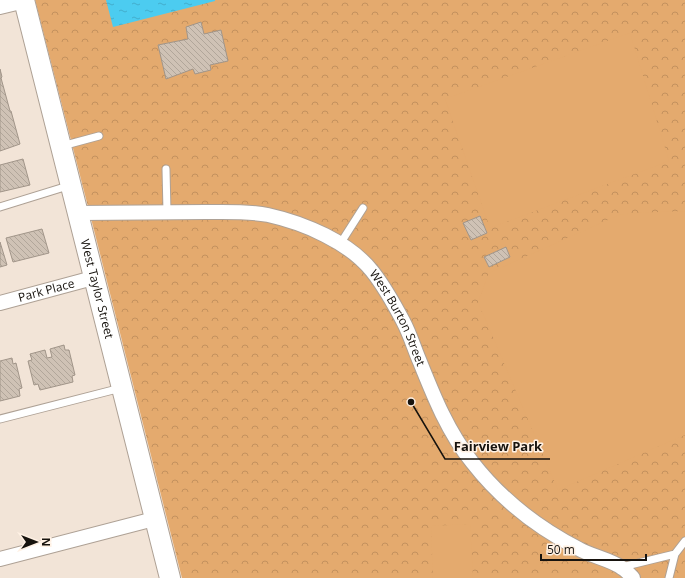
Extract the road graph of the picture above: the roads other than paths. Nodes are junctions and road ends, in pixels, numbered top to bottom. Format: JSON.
{"nodes":[{"id":1,"x":26,"y":0,"type":"edge"},
{"id":2,"x":0,"y":7,"type":"edge"},
{"id":3,"x":99,"y":136,"type":"dead end"},
{"id":4,"x":61,"y":146,"type":"junction"},
{"id":5,"x":166,"y":169,"type":"dead end"},
{"id":6,"x":71,"y":185,"type":"junction"},
{"id":7,"x":0,"y":207,"type":"edge"},
{"id":8,"x":363,"y":208,"type":"dead end"},
{"id":9,"x":167,"y":212,"type":"junction"},
{"id":10,"x":78,"y":213,"type":"junction"},
{"id":11,"x":340,"y":244,"type":"junction"},
{"id":12,"x":93,"y":278,"type":"junction"},
{"id":13,"x":0,"y":303,"type":"edge"},
{"id":14,"x":121,"y":388,"type":"junction"},
{"id":15,"x":0,"y":419,"type":"edge"},
{"id":16,"x":154,"y":519,"type":"junction"},
{"id":17,"x":685,"y":541,"type":"edge"},
{"id":18,"x":676,"y":554,"type":"junction"},
{"id":19,"x":0,"y":559,"type":"edge"},
{"id":20,"x":622,"y":567,"type":"junction"},
{"id":21,"x":170,"y":578,"type":"edge"},
{"id":22,"x":633,"y":578,"type":"edge"},
{"id":23,"x":669,"y":578,"type":"edge"}],
"edges":[{"from":1,"to":2,"type":"street"},
{"from":1,"to":4,"type":"main road","name":"West Taylor Street"},
{"from":3,"to":4,"type":"lane"},
{"from":4,"to":6,"type":"main road","name":"West Taylor Street"},
{"from":5,"to":9,"type":"lane"},
{"from":6,"to":7,"type":"lane"},
{"from":6,"to":10,"type":"main road","name":"West Taylor Street"},
{"from":8,"to":11,"type":"lane"},
{"from":9,"to":10,"type":"street","name":"West Burton Street"},
{"from":9,"to":11,"type":"street","name":"West Burton Street"},
{"from":10,"to":12,"type":"main road","name":"West Taylor Street"},
{"from":11,"to":20,"type":"street","name":"West Burton Street"},
{"from":12,"to":13,"type":"street","name":"Park Place"},
{"from":12,"to":14,"type":"main road","name":"West Taylor Street"},
{"from":14,"to":15,"type":"lane"},
{"from":14,"to":16,"type":"main road","name":"West Taylor Street"},
{"from":16,"to":19,"type":"street"},
{"from":16,"to":21,"type":"main road","name":"West Taylor Street"},
{"from":17,"to":18,"type":"lane"},
{"from":18,"to":20,"type":"lane"},
{"from":18,"to":23,"type":"lane"},
{"from":20,"to":22,"type":"street","name":"West Burton Street"}]}
